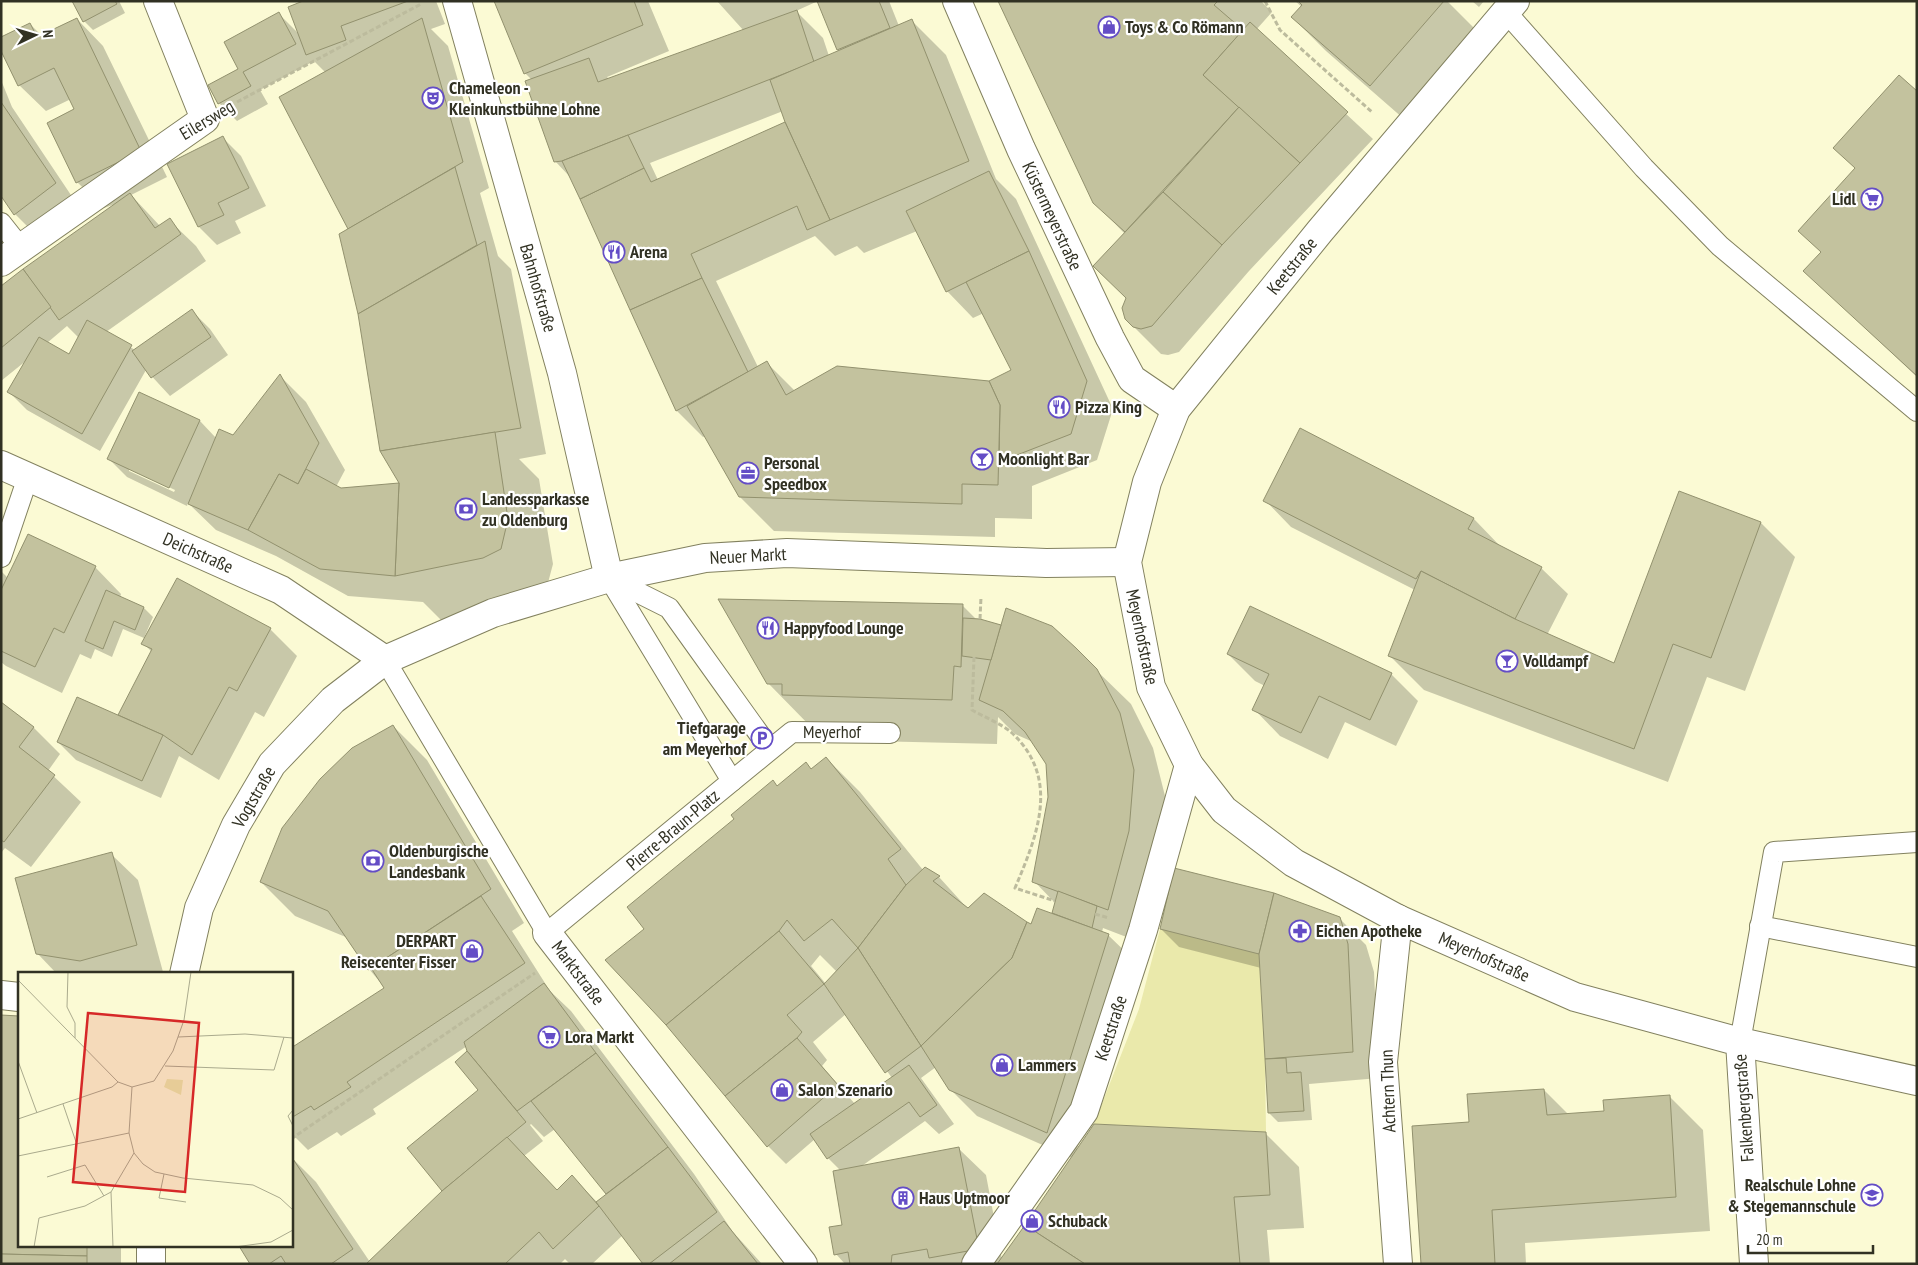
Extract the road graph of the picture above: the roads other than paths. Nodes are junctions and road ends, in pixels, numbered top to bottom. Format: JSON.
{"nodes":[{"id":1,"x":158,"y":1,"type":"edge"},
{"id":2,"x":457,"y":1,"type":"edge"},
{"id":3,"x":957,"y":1,"type":"edge"},
{"id":4,"x":1511,"y":7,"type":"edge"},
{"id":5,"x":1,"y":223,"type":"edge"},
{"id":6,"x":11,"y":254,"type":"edge"},
{"id":7,"x":1176,"y":409,"type":"junction"},
{"id":8,"x":1917,"y":411,"type":"edge"},
{"id":9,"x":1,"y":465,"type":"edge"},
{"id":10,"x":28,"y":477,"type":"junction"},
{"id":11,"x":1,"y":557,"type":"edge"},
{"id":12,"x":1127,"y":562,"type":"junction"},
{"id":13,"x":609,"y":578,"type":"junction"},
{"id":14,"x":385,"y":660,"type":"junction"},
{"id":15,"x":890,"y":732,"type":"dead end"},
{"id":16,"x":762,"y":738,"type":"dead end"},
{"id":17,"x":1189,"y":765,"type":"junction"},
{"id":18,"x":732,"y":782,"type":"junction"},
{"id":19,"x":1917,"y":842,"type":"edge"},
{"id":20,"x":1398,"y":920,"type":"junction"},
{"id":21,"x":1760,"y":926,"type":"junction"},
{"id":22,"x":555,"y":944,"type":"junction"},
{"id":23,"x":1917,"y":958,"type":"edge"},
{"id":24,"x":184,"y":972,"type":"edge"},
{"id":25,"x":1,"y":995,"type":"edge"},
{"id":26,"x":18,"y":997,"type":"edge"},
{"id":27,"x":1740,"y":1042,"type":"junction"},
{"id":28,"x":1917,"y":1081,"type":"edge"},
{"id":29,"x":151,"y":1248,"type":"edge"},
{"id":30,"x":151,"y":1264,"type":"edge"},
{"id":31,"x":803,"y":1264,"type":"edge"},
{"id":32,"x":976,"y":1264,"type":"edge"},
{"id":33,"x":1398,"y":1264,"type":"edge"},
{"id":34,"x":1754,"y":1264,"type":"edge"}],
"edges":[{"from":1,"to":6,"type":"street","name":"Eilersweg"},
{"from":2,"to":13,"type":"street","name":"Bahnhofstraße"},
{"from":3,"to":7,"type":"street","name":"Küstermeyerstraße"},
{"from":4,"to":7,"type":"street","name":"Keetstraße"},
{"from":4,"to":8,"type":"lane"},
{"from":5,"to":6,"type":"lane"},
{"from":7,"to":12,"type":"street","name":"Keetstraße"},
{"from":9,"to":10,"type":"street","name":"Deichstraße"},
{"from":10,"to":11,"type":"lane"},
{"from":10,"to":14,"type":"street","name":"Deichstraße"},
{"from":12,"to":13,"type":"street","name":"Neuer Markt"},
{"from":12,"to":17,"type":"street","name":"Meyerhofstraße"},
{"from":13,"to":14,"type":"street","name":"Neuer Markt"},
{"from":13,"to":16,"type":"lane"},
{"from":13,"to":18,"type":"lane","name":"Pierre-Braun-Platz"},
{"from":14,"to":22,"type":"lane","name":"Marktstraße"},
{"from":14,"to":24,"type":"street","name":"Vogtstraße"},
{"from":15,"to":18,"type":"lane","name":"Meyerhof"},
{"from":17,"to":20,"type":"street","name":"Meyerhofstraße"},
{"from":17,"to":32,"type":"street","name":"Keetstraße"},
{"from":18,"to":22,"type":"lane","name":"Pierre-Braun-Platz"},
{"from":19,"to":21,"type":"lane"},
{"from":20,"to":27,"type":"street","name":"Meyerhofstraße"},
{"from":20,"to":33,"type":"street","name":"Achtern Thun"},
{"from":21,"to":23,"type":"lane"},
{"from":21,"to":27,"type":"lane"},
{"from":22,"to":31,"type":"street","name":"Marktstraße"},
{"from":25,"to":26,"type":"street"},
{"from":27,"to":28,"type":"street","name":"Meyerhofstraße"},
{"from":27,"to":34,"type":"street","name":"Falkenbergstraße"},
{"from":29,"to":30,"type":"street"}]}
